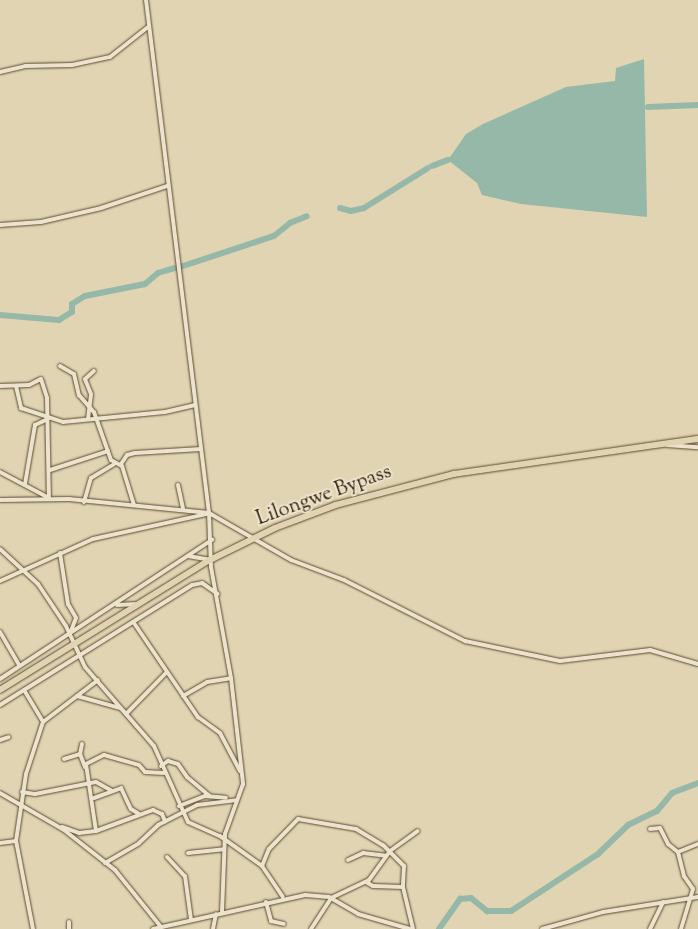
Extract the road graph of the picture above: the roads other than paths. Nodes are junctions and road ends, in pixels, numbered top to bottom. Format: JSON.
{"nodes":[{"id":1,"x":146,"y":0,"type":"edge"},
{"id":2,"x":148,"y":27,"type":"junction"},
{"id":3,"x":0,"y":72,"type":"edge"},
{"id":4,"x":167,"y":186,"type":"junction"},
{"id":5,"x":0,"y":225,"type":"edge"},
{"id":6,"x":60,"y":366,"type":"dead end"},
{"id":7,"x":94,"y":371,"type":"dead end"},
{"id":8,"x":0,"y":386,"type":"edge"},
{"id":9,"x":16,"y":386,"type":"junction"},
{"id":10,"x":88,"y":405,"type":"junction"},
{"id":11,"x":195,"y":405,"type":"junction"},
{"id":12,"x":88,"y":419,"type":"junction"},
{"id":13,"x":48,"y":420,"type":"junction"},
{"id":14,"x":98,"y":421,"type":"junction"},
{"id":15,"x":698,"y":439,"type":"edge"},
{"id":16,"x":662,"y":444,"type":"junction"},
{"id":17,"x":698,"y":447,"type":"edge"},
{"id":18,"x":201,"y":449,"type":"junction"},
{"id":19,"x":108,"y":451,"type":"junction"},
{"id":20,"x":114,"y":464,"type":"junction"},
{"id":21,"x":121,"y":464,"type":"junction"},
{"id":22,"x":50,"y":470,"type":"junction"},
{"id":23,"x":0,"y":472,"type":"edge"},
{"id":24,"x":24,"y":484,"type":"junction"},
{"id":25,"x":178,"y":485,"type":"dead end"},
{"id":26,"x":49,"y":498,"type":"junction"},
{"id":27,"x":0,"y":500,"type":"edge"},
{"id":28,"x":84,"y":502,"type":"junction"},
{"id":29,"x":134,"y":505,"type":"junction"},
{"id":30,"x":182,"y":508,"type":"junction"},
{"id":31,"x":209,"y":513,"type":"junction"},
{"id":32,"x":255,"y":538,"type":"junction"},
{"id":33,"x":212,"y":540,"type":"junction"},
{"id":34,"x":0,"y":549,"type":"edge"},
{"id":35,"x":60,"y":553,"type":"junction"},
{"id":36,"x":188,"y":556,"type":"junction"},
{"id":37,"x":210,"y":560,"type":"junction"},
{"id":38,"x":20,"y":571,"type":"junction"},
{"id":39,"x":0,"y":581,"type":"edge"},
{"id":40,"x":218,"y":594,"type":"junction"},
{"id":41,"x":138,"y":604,"type":"junction"},
{"id":42,"x":115,"y":605,"type":"junction"},
{"id":43,"x":134,"y":623,"type":"junction"},
{"id":44,"x":0,"y":632,"type":"edge"},
{"id":45,"x":70,"y":633,"type":"junction"},
{"id":46,"x":75,"y":643,"type":"junction"},
{"id":47,"x":80,"y":656,"type":"junction"},
{"id":48,"x":698,"y":664,"type":"edge"},
{"id":49,"x":20,"y":666,"type":"junction"},
{"id":50,"x":166,"y":673,"type":"junction"},
{"id":51,"x":231,"y":678,"type":"junction"},
{"id":52,"x":0,"y":679,"type":"edge"},
{"id":53,"x":98,"y":680,"type":"junction"},
{"id":54,"x":0,"y":690,"type":"edge"},
{"id":55,"x":24,"y":690,"type":"junction"},
{"id":56,"x":76,"y":696,"type":"junction"},
{"id":57,"x":183,"y":696,"type":"junction"},
{"id":58,"x":0,"y":705,"type":"edge"},
{"id":59,"x":120,"y":708,"type":"junction"},
{"id":60,"x":126,"y":714,"type":"junction"},
{"id":61,"x":43,"y":722,"type":"junction"},
{"id":62,"x":9,"y":737,"type":"dead end"},
{"id":63,"x":0,"y":740,"type":"edge"},
{"id":64,"x":82,"y":744,"type":"dead end"},
{"id":65,"x":80,"y":754,"type":"junction"},
{"id":66,"x":64,"y":760,"type":"dead end"},
{"id":67,"x":161,"y":766,"type":"junction"},
{"id":68,"x":86,"y":767,"type":"junction"},
{"id":69,"x":164,"y":773,"type":"junction"},
{"id":70,"x":242,"y":773,"type":"junction"},
{"id":71,"x":89,"y":784,"type":"junction"},
{"id":72,"x":112,"y":791,"type":"junction"},
{"id":73,"x":22,"y":792,"type":"junction"},
{"id":74,"x":0,"y":793,"type":"edge"},
{"id":75,"x":210,"y":796,"type":"junction"},
{"id":76,"x":94,"y":798,"type":"junction"},
{"id":77,"x":228,"y":800,"type":"junction"},
{"id":78,"x":235,"y":800,"type":"junction"},
{"id":79,"x":179,"y":806,"type":"junction"},
{"id":80,"x":21,"y":808,"type":"junction"},
{"id":81,"x":140,"y":814,"type":"junction"},
{"id":82,"x":183,"y":815,"type":"junction"},
{"id":83,"x":165,"y":821,"type":"junction"},
{"id":84,"x":57,"y":826,"type":"junction"},
{"id":85,"x":650,"y":829,"type":"dead end"},
{"id":86,"x":418,"y":831,"type":"dead end"},
{"id":87,"x":96,"y":832,"type":"junction"},
{"id":88,"x":225,"y":840,"type":"junction"},
{"id":89,"x":16,"y":841,"type":"junction"},
{"id":90,"x":0,"y":843,"type":"edge"},
{"id":91,"x":698,"y":844,"type":"edge"},
{"id":92,"x":224,"y":849,"type":"junction"},
{"id":93,"x":390,"y":851,"type":"junction"},
{"id":94,"x":188,"y":852,"type":"dead end"},
{"id":95,"x":678,"y":852,"type":"junction"},
{"id":96,"x":386,"y":856,"type":"junction"},
{"id":97,"x":167,"y":857,"type":"dead end"},
{"id":98,"x":348,"y":860,"type":"dead end"},
{"id":99,"x":105,"y":863,"type":"junction"},
{"id":100,"x":262,"y":866,"type":"junction"},
{"id":101,"x":366,"y":882,"type":"junction"},
{"id":102,"x":403,"y":887,"type":"junction"},
{"id":103,"x":284,"y":897,"type":"junction"},
{"id":104,"x":698,"y":897,"type":"edge"},
{"id":105,"x":332,"y":898,"type":"junction"},
{"id":106,"x":692,"y":898,"type":"junction"},
{"id":107,"x":266,"y":902,"type":"junction"},
{"id":108,"x":663,"y":902,"type":"junction"},
{"id":109,"x":222,"y":913,"type":"junction"},
{"id":110,"x":216,"y":914,"type":"junction"},
{"id":111,"x":191,"y":920,"type":"junction"},
{"id":112,"x":69,"y":922,"type":"dead end"},
{"id":113,"x":284,"y":924,"type":"dead end"},
{"id":114,"x":161,"y":927,"type":"junction"},
{"id":115,"x":32,"y":929,"type":"edge"},
{"id":116,"x":69,"y":929,"type":"edge"},
{"id":117,"x":153,"y":929,"type":"edge"},
{"id":118,"x":213,"y":929,"type":"edge"},
{"id":119,"x":311,"y":929,"type":"edge"},
{"id":120,"x":409,"y":929,"type":"edge"},
{"id":121,"x":414,"y":929,"type":"edge"},
{"id":122,"x":542,"y":929,"type":"edge"},
{"id":123,"x":650,"y":929,"type":"edge"},
{"id":124,"x":681,"y":929,"type":"edge"}],
"edges":[{"from":1,"to":2,"type":"street"},
{"from":2,"to":3,"type":"street"},
{"from":2,"to":4,"type":"street"},
{"from":4,"to":5,"type":"street"},
{"from":4,"to":11,"type":"street"},
{"from":6,"to":10,"type":"street"},
{"from":7,"to":10,"type":"street"},
{"from":8,"to":9,"type":"street"},
{"from":9,"to":13,"type":"street"},
{"from":9,"to":13,"type":"street"},
{"from":10,"to":12,"type":"street"},
{"from":10,"to":14,"type":"street"},
{"from":11,"to":14,"type":"street"},
{"from":11,"to":18,"type":"street"},
{"from":12,"to":13,"type":"street"},
{"from":12,"to":14,"type":"street"},
{"from":13,"to":22,"type":"street"},
{"from":13,"to":24,"type":"street"},
{"from":14,"to":19,"type":"street"},
{"from":15,"to":16,"type":"main road","name":"Lilongwe Bypass"},
{"from":16,"to":17,"type":"street"},
{"from":16,"to":32,"type":"main road","name":"Lilongwe Bypass"},
{"from":18,"to":21,"type":"street"},
{"from":18,"to":31,"type":"street"},
{"from":19,"to":20,"type":"street"},
{"from":19,"to":22,"type":"street"},
{"from":20,"to":21,"type":"street"},
{"from":20,"to":28,"type":"street"},
{"from":21,"to":29,"type":"street"},
{"from":22,"to":26,"type":"street"},
{"from":23,"to":24,"type":"street"},
{"from":24,"to":26,"type":"street"},
{"from":25,"to":30,"type":"street"},
{"from":26,"to":27,"type":"street"},
{"from":26,"to":28,"type":"street"},
{"from":28,"to":29,"type":"street"},
{"from":29,"to":30,"type":"street"},
{"from":30,"to":31,"type":"street"},
{"from":31,"to":32,"type":"street"},
{"from":31,"to":33,"type":"street"},
{"from":31,"to":35,"type":"street"},
{"from":32,"to":37,"type":"main road","name":"Lilongwe Bypass"},
{"from":32,"to":48,"type":"street"},
{"from":33,"to":36,"type":"street"},
{"from":33,"to":37,"type":"street"},
{"from":34,"to":38,"type":"street"},
{"from":35,"to":38,"type":"street"},
{"from":35,"to":45,"type":"street"},
{"from":36,"to":37,"type":"street"},
{"from":36,"to":42,"type":"street"},
{"from":37,"to":40,"type":"street"},
{"from":37,"to":41,"type":"main road","name":"Lilongwe Bypass"},
{"from":38,"to":39,"type":"street"},
{"from":38,"to":45,"type":"street"},
{"from":40,"to":43,"type":"street"},
{"from":40,"to":51,"type":"street"},
{"from":41,"to":42,"type":"street"},
{"from":41,"to":46,"type":"main road","name":"Lilongwe Bypass"},
{"from":42,"to":45,"type":"street"},
{"from":43,"to":47,"type":"street"},
{"from":43,"to":50,"type":"street"},
{"from":44,"to":49,"type":"street"},
{"from":45,"to":46,"type":"street"},
{"from":45,"to":49,"type":"street"},
{"from":46,"to":47,"type":"street"},
{"from":46,"to":54,"type":"main road","name":"Lilongwe Bypass"},
{"from":47,"to":53,"type":"street"},
{"from":47,"to":55,"type":"street"},
{"from":49,"to":52,"type":"street"},
{"from":50,"to":57,"type":"street"},
{"from":50,"to":60,"type":"street"},
{"from":51,"to":57,"type":"street"},
{"from":51,"to":70,"type":"street"},
{"from":53,"to":56,"type":"street"},
{"from":53,"to":59,"type":"street"},
{"from":55,"to":58,"type":"street"},
{"from":55,"to":61,"type":"street"},
{"from":56,"to":59,"type":"street"},
{"from":56,"to":61,"type":"street"},
{"from":57,"to":70,"type":"street"},
{"from":59,"to":60,"type":"street"},
{"from":60,"to":67,"type":"street"},
{"from":61,"to":73,"type":"street"},
{"from":62,"to":63,"type":"street"},
{"from":64,"to":65,"type":"street"},
{"from":65,"to":66,"type":"street"},
{"from":65,"to":68,"type":"street"},
{"from":67,"to":69,"type":"street"},
{"from":67,"to":75,"type":"street"},
{"from":68,"to":69,"type":"street"},
{"from":68,"to":71,"type":"street"},
{"from":69,"to":79,"type":"street"},
{"from":70,"to":78,"type":"street"},
{"from":71,"to":72,"type":"street"},
{"from":71,"to":73,"type":"street"},
{"from":71,"to":76,"type":"street"},
{"from":72,"to":76,"type":"street"},
{"from":72,"to":81,"type":"street"},
{"from":73,"to":80,"type":"street"},
{"from":74,"to":80,"type":"street"},
{"from":75,"to":77,"type":"street"},
{"from":75,"to":79,"type":"street"},
{"from":76,"to":87,"type":"street"},
{"from":77,"to":78,"type":"street"},
{"from":77,"to":82,"type":"street"},
{"from":78,"to":88,"type":"street"},
{"from":79,"to":82,"type":"street"},
{"from":80,"to":84,"type":"street"},
{"from":80,"to":89,"type":"street"},
{"from":81,"to":83,"type":"street"},
{"from":81,"to":87,"type":"street"},
{"from":82,"to":83,"type":"street"},
{"from":82,"to":88,"type":"street"},
{"from":83,"to":99,"type":"street"},
{"from":84,"to":87,"type":"street"},
{"from":84,"to":99,"type":"street"},
{"from":85,"to":95,"type":"street"},
{"from":86,"to":93,"type":"street"},
{"from":88,"to":92,"type":"street"},
{"from":88,"to":100,"type":"street"},
{"from":89,"to":90,"type":"street"},
{"from":89,"to":115,"type":"street"},
{"from":91,"to":95,"type":"street"},
{"from":92,"to":94,"type":"street"},
{"from":92,"to":109,"type":"street"},
{"from":93,"to":96,"type":"street"},
{"from":93,"to":100,"type":"street"},
{"from":93,"to":102,"type":"street"},
{"from":95,"to":106,"type":"street"},
{"from":96,"to":98,"type":"street"},
{"from":96,"to":101,"type":"street"},
{"from":97,"to":111,"type":"street"},
{"from":99,"to":114,"type":"street"},
{"from":100,"to":103,"type":"street"},
{"from":101,"to":102,"type":"street"},
{"from":101,"to":105,"type":"street"},
{"from":102,"to":121,"type":"street"},
{"from":103,"to":105,"type":"street"},
{"from":103,"to":107,"type":"street"},
{"from":104,"to":106,"type":"street"},
{"from":105,"to":119,"type":"street"},
{"from":105,"to":120,"type":"street"},
{"from":106,"to":108,"type":"street"},
{"from":106,"to":124,"type":"street"},
{"from":107,"to":109,"type":"street"},
{"from":107,"to":113,"type":"street"},
{"from":108,"to":122,"type":"street"},
{"from":108,"to":123,"type":"street"},
{"from":109,"to":110,"type":"street"},
{"from":110,"to":111,"type":"street"},
{"from":110,"to":118,"type":"street"},
{"from":111,"to":114,"type":"street"},
{"from":112,"to":116,"type":"street"},
{"from":114,"to":117,"type":"street"}]}
